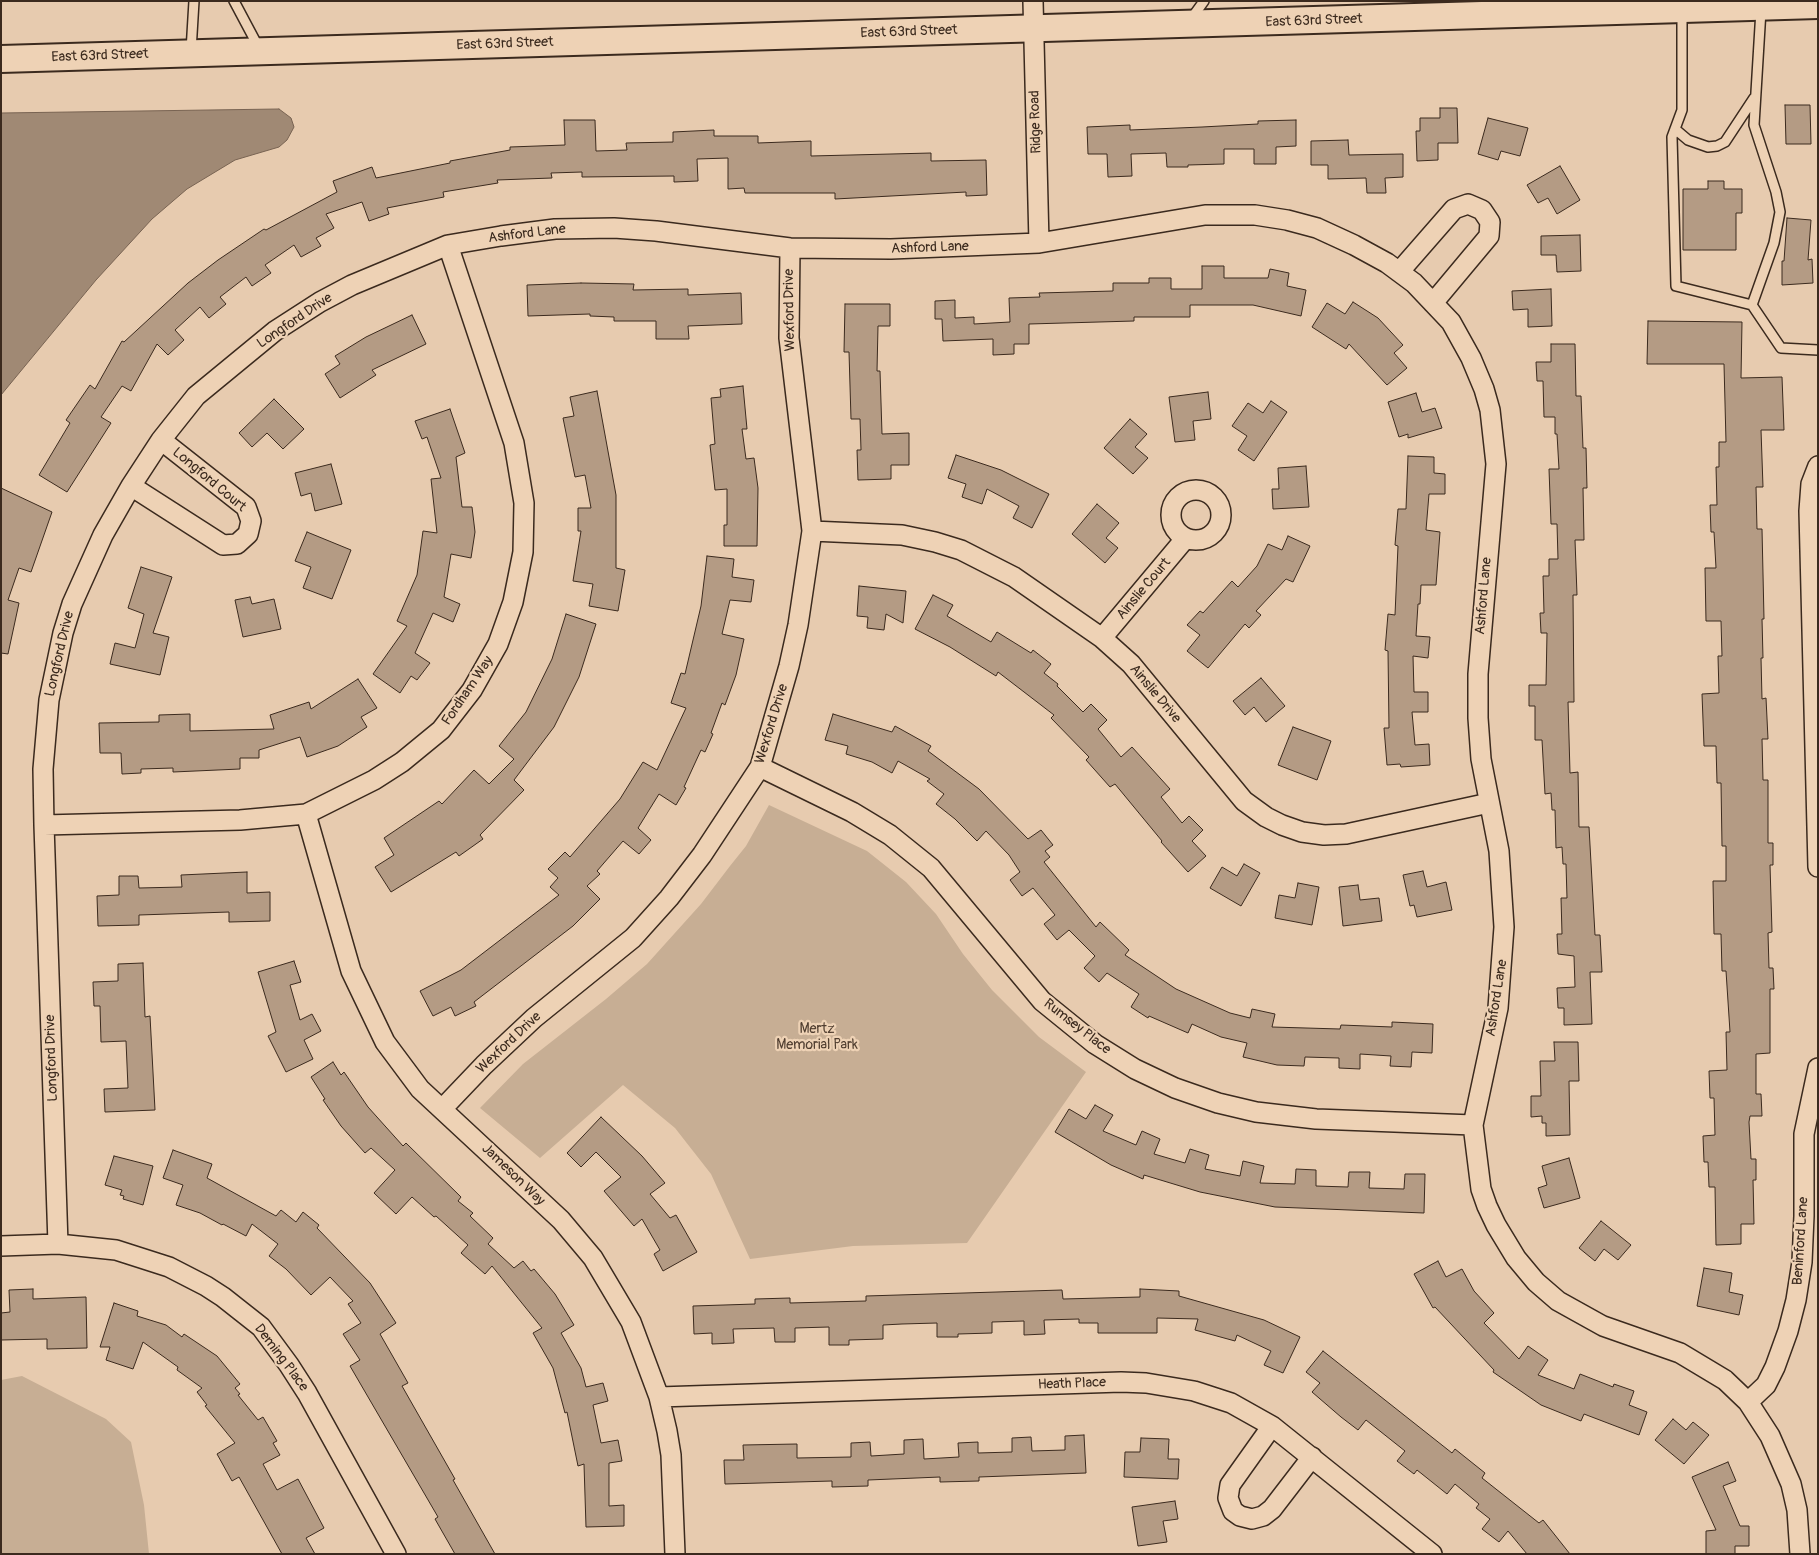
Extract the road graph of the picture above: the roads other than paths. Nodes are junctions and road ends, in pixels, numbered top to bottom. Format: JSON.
{"nodes":[{"id":1,"x":194,"y":1,"type":"edge"},
{"id":2,"x":234,"y":1,"type":"edge"},
{"id":3,"x":1033,"y":1,"type":"edge"},
{"id":4,"x":1204,"y":1,"type":"edge"},
{"id":5,"x":1727,"y":4,"type":"edge"},
{"id":6,"x":1816,"y":4,"type":"edge"},
{"id":7,"x":1636,"y":6,"type":"edge"},
{"id":8,"x":1761,"y":7,"type":"junction"},
{"id":9,"x":1682,"y":9,"type":"junction"},
{"id":10,"x":1186,"y":24,"type":"junction"},
{"id":11,"x":1033,"y":28,"type":"junction"},
{"id":12,"x":260,"y":51,"type":"junction"},
{"id":13,"x":191,"y":53,"type":"junction"},
{"id":14,"x":1,"y":59,"type":"edge"},
{"id":15,"x":1754,"y":98,"type":"junction"},
{"id":16,"x":1675,"y":129,"type":"junction"},
{"id":17,"x":1039,"y":243,"type":"junction"},
{"id":18,"x":448,"y":245,"type":"junction"},
{"id":19,"x":790,"y":248,"type":"junction"},
{"id":20,"x":1399,"y":272,"type":"junction"},
{"id":21,"x":1434,"y":304,"type":"junction"},
{"id":22,"x":1752,"y":305,"type":"junction"},
{"id":23,"x":1818,"y":350,"type":"edge"},
{"id":24,"x":161,"y":440,"type":"junction"},
{"id":25,"x":1818,"y":466,"type":"edge"},
{"id":26,"x":131,"y":486,"type":"junction"},
{"id":27,"x":812,"y":530,"type":"junction"},
{"id":28,"x":1186,"y":539,"type":"dead end"},
{"id":29,"x":1102,"y":638,"type":"junction"},
{"id":30,"x":760,"y":767,"type":"junction"},
{"id":31,"x":1489,"y":803,"type":"junction"},
{"id":32,"x":306,"y":814,"type":"junction"},
{"id":33,"x":44,"y":825,"type":"junction"},
{"id":34,"x":1818,"y":867,"type":"edge"},
{"id":35,"x":1818,"y":1068,"type":"edge"},
{"id":36,"x":444,"y":1108,"type":"junction"},
{"id":37,"x":1473,"y":1126,"type":"junction"},
{"id":38,"x":58,"y":1244,"type":"junction"},
{"id":39,"x":1,"y":1246,"type":"edge"},
{"id":40,"x":659,"y":1397,"type":"junction"},
{"id":41,"x":1748,"y":1402,"type":"junction"},
{"id":42,"x":1272,"y":1426,"type":"junction"},
{"id":43,"x":1312,"y":1457,"type":"junction"},
{"id":44,"x":396,"y":1554,"type":"edge"},
{"id":45,"x":675,"y":1554,"type":"edge"},
{"id":46,"x":1432,"y":1554,"type":"edge"},
{"id":47,"x":1800,"y":1554,"type":"edge"}],
"edges":[{"from":1,"to":13,"type":"lane"},
{"from":2,"to":12,"type":"lane"},
{"from":3,"to":11,"type":"street","name":"Ridge Road"},
{"from":4,"to":10,"type":"lane"},
{"from":5,"to":8,"type":"main road","name":"East 63rd Street"},
{"from":5,"to":9,"type":"main road","name":"East 63rd Street"},
{"from":6,"to":8,"type":"main road","name":"East 63rd Street"},
{"from":7,"to":9,"type":"main road","name":"East 63rd Street"},
{"from":7,"to":10,"type":"main road","name":"East 63rd Street"},
{"from":8,"to":15,"type":"lane"},
{"from":9,"to":16,"type":"lane"},
{"from":10,"to":11,"type":"main road","name":"East 63rd Street"},
{"from":11,"to":12,"type":"main road","name":"East 63rd Street"},
{"from":11,"to":17,"type":"street","name":"Ridge Road"},
{"from":12,"to":13,"type":"main road","name":"East 63rd Street"},
{"from":13,"to":14,"type":"main road","name":"East 63rd Street"},
{"from":15,"to":16,"type":"lane"},
{"from":15,"to":22,"type":"lane"},
{"from":16,"to":22,"type":"lane"},
{"from":17,"to":19,"type":"street","name":"Ashford Lane"},
{"from":17,"to":20,"type":"street","name":"Ashford Lane"},
{"from":18,"to":19,"type":"street","name":"Ashford Lane"},
{"from":18,"to":24,"type":"street","name":"Longford Drive"},
{"from":18,"to":32,"type":"street","name":"Fordham Way"},
{"from":19,"to":27,"type":"street","name":"Wexford Drive"},
{"from":20,"to":21,"type":"street","name":"Ashford Lane"},
{"from":20,"to":21,"type":"street"},
{"from":21,"to":31,"type":"street","name":"Ashford Lane"},
{"from":22,"to":23,"type":"lane"},
{"from":24,"to":26,"type":"street","name":"Longford Drive"},
{"from":24,"to":26,"type":"street","name":"Longford Court"},
{"from":25,"to":34,"type":"street"},
{"from":26,"to":33,"type":"street","name":"Longford Drive"},
{"from":27,"to":29,"type":"street","name":"Ainslie Drive"},
{"from":27,"to":30,"type":"street","name":"Wexford Drive"},
{"from":28,"to":29,"type":"street","name":"Ainslie Court"},
{"from":29,"to":31,"type":"street","name":"Ainslie Drive"},
{"from":30,"to":36,"type":"street","name":"Wexford Drive"},
{"from":30,"to":37,"type":"street","name":"Rumsey Place"},
{"from":31,"to":37,"type":"street","name":"Ashford Lane"},
{"from":32,"to":33,"type":"street","name":"Fordham Way"},
{"from":32,"to":36,"type":"street","name":"Jameson Way"},
{"from":33,"to":38,"type":"street","name":"Longford Drive"},
{"from":35,"to":41,"type":"street","name":"Beninford Lane"},
{"from":36,"to":40,"type":"street","name":"Jameson Way"},
{"from":37,"to":41,"type":"street","name":"Ashford Lane"},
{"from":38,"to":39,"type":"street","name":"Deming Place"},
{"from":38,"to":44,"type":"street","name":"Deming Place"},
{"from":40,"to":42,"type":"street","name":"Heath Place"},
{"from":40,"to":45,"type":"street","name":"Jameson Way"},
{"from":41,"to":47,"type":"street","name":"Ashford Lane"},
{"from":42,"to":43,"type":"street","name":"Heath Place"},
{"from":42,"to":43,"type":"street"},
{"from":43,"to":46,"type":"street","name":"Heath Place"}]}
